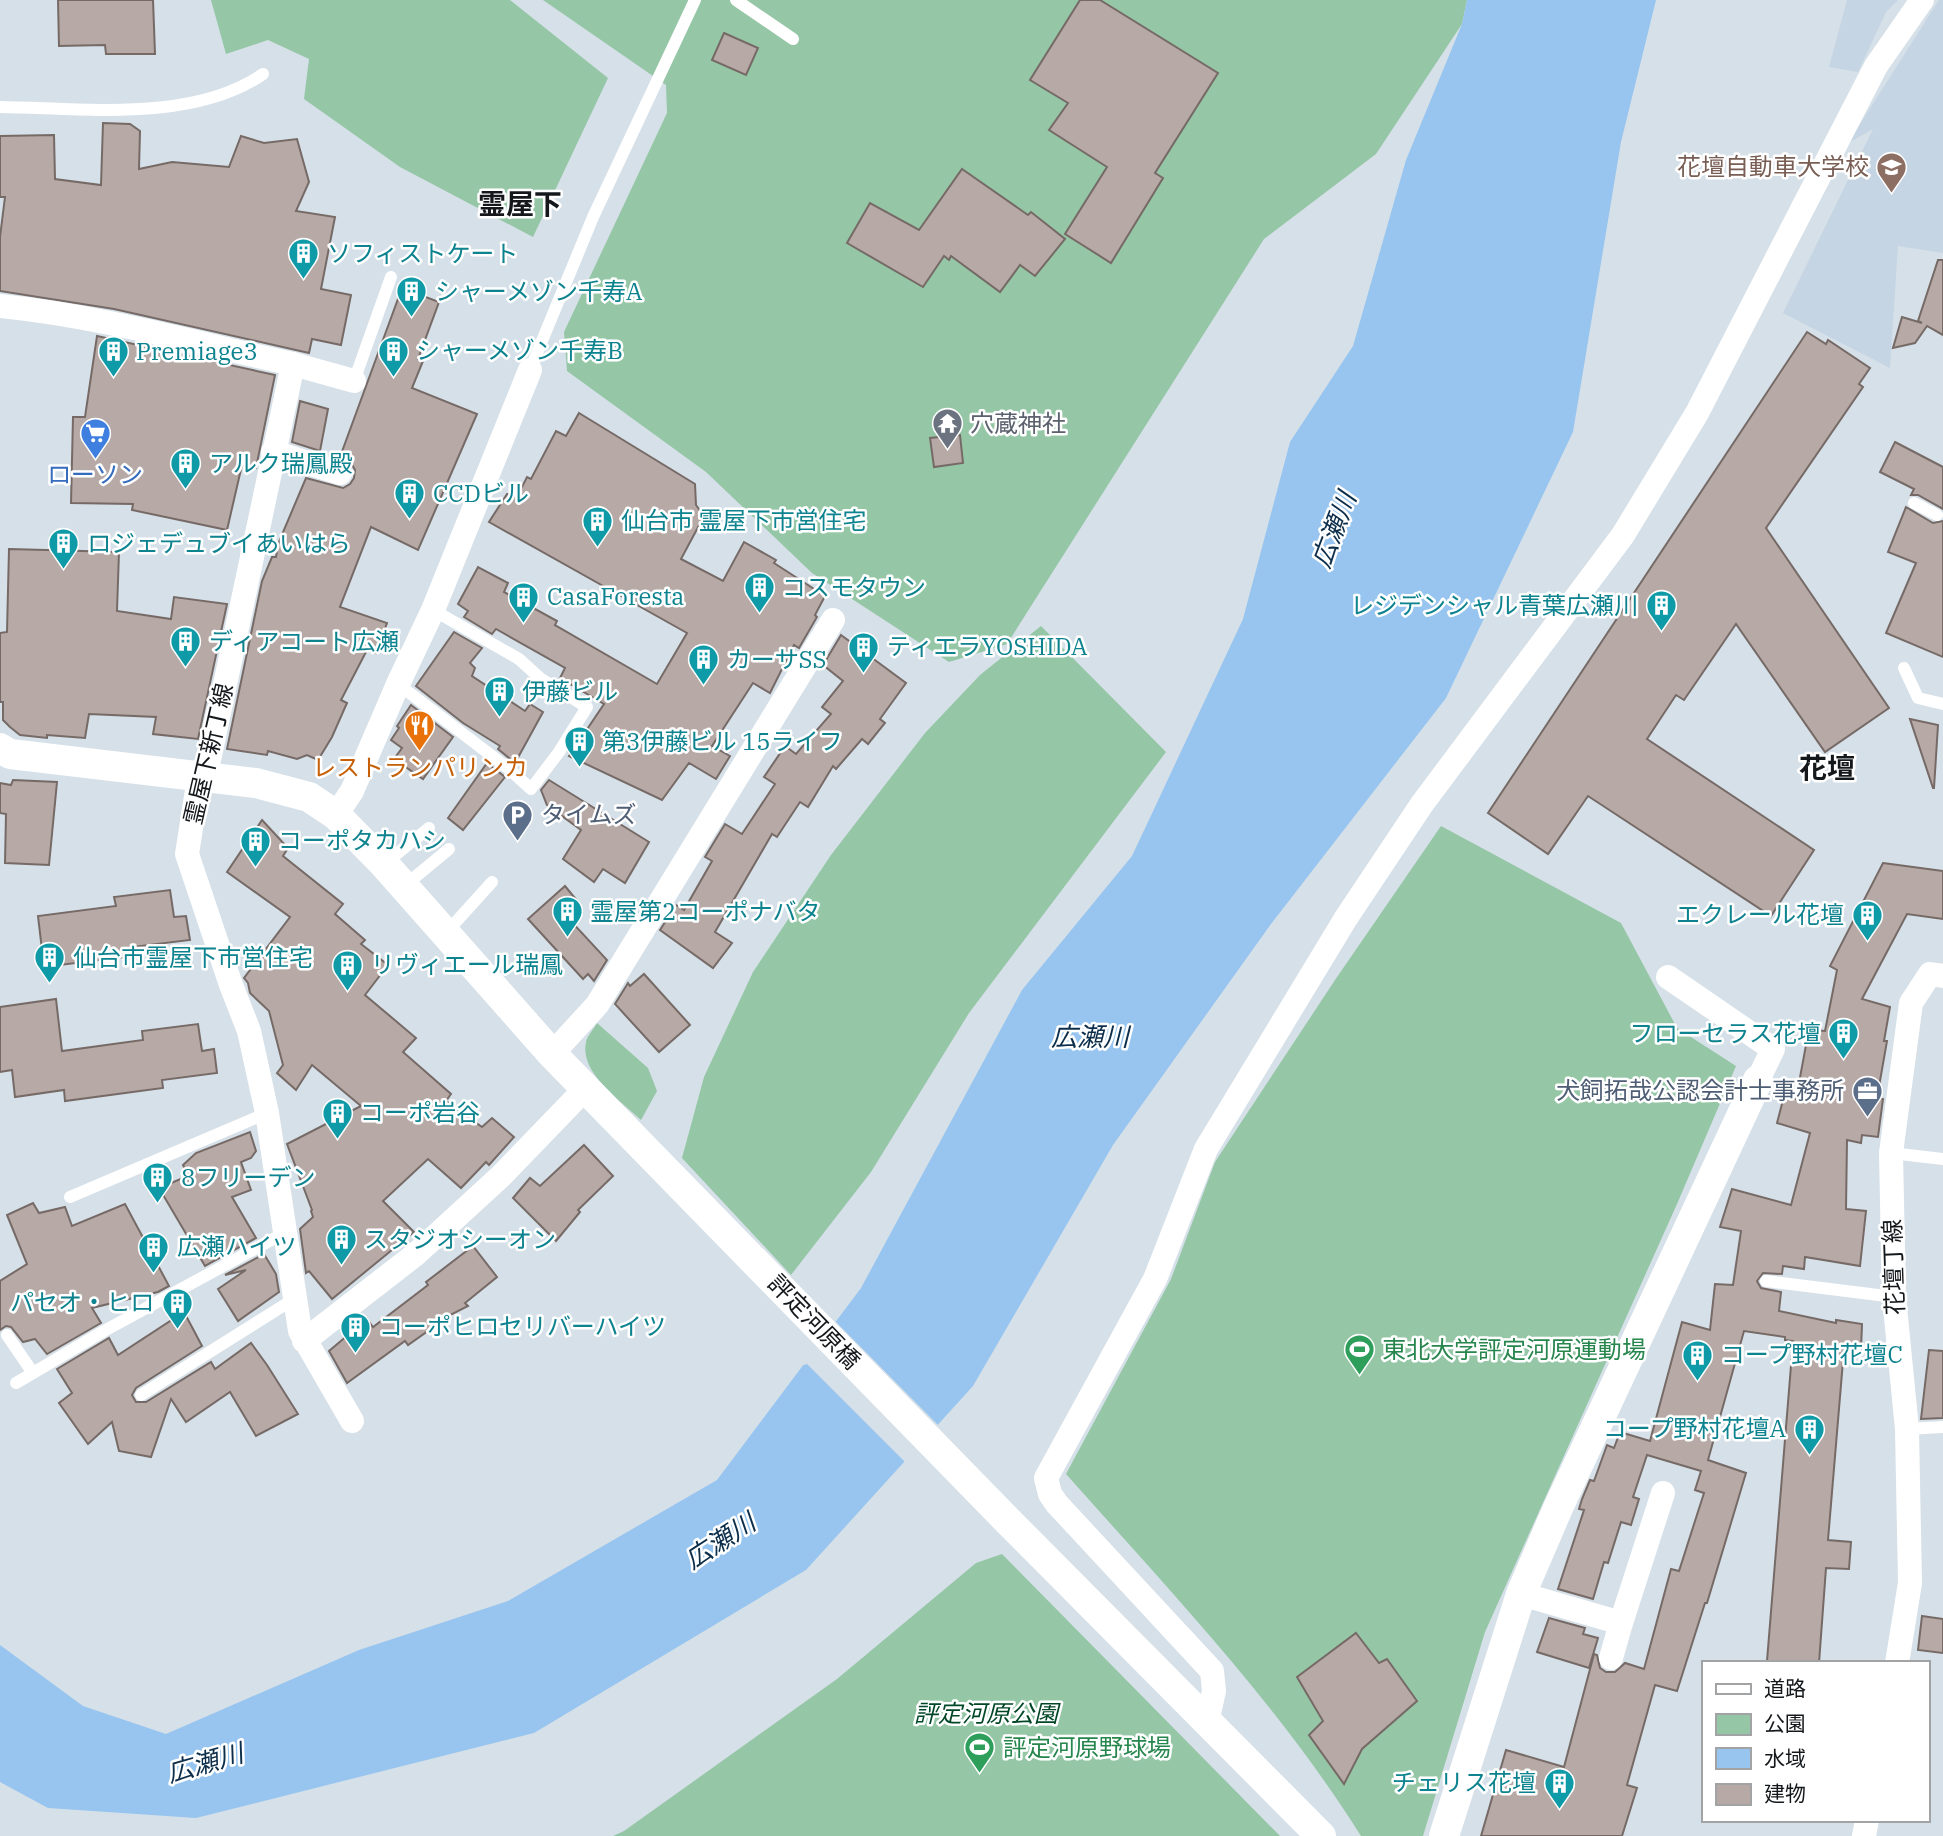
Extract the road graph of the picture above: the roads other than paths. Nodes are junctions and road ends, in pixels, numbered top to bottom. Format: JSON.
{"nodes":[{"id":1,"x":695,"y":0,"type":"edge"},
{"id":2,"x":736,"y":0,"type":"edge"},
{"id":3,"x":1922,"y":0,"type":"edge"},
{"id":4,"x":793,"y":39,"type":"dead end"},
{"id":5,"x":263,"y":74,"type":"dead end"},
{"id":6,"x":0,"y":107,"type":"edge"},
{"id":7,"x":391,"y":277,"type":"dead end"},
{"id":8,"x":0,"y":306,"type":"edge"},
{"id":9,"x":293,"y":364,"type":"junction"},
{"id":10,"x":530,"y":370,"type":"joint"},
{"id":11,"x":354,"y":381,"type":"joint"},
{"id":12,"x":273,"y":452,"type":"junction"},
{"id":13,"x":340,"y":473,"type":"dead end"},
{"id":14,"x":1914,"y":503,"type":"dead end"},
{"id":15,"x":1943,"y":503,"type":"edge"},
{"id":16,"x":1940,"y":516,"type":"edge"},
{"id":17,"x":433,"y":610,"type":"junction"},
{"id":18,"x":833,"y":620,"type":"dead end"},
{"id":19,"x":1904,"y":668,"type":"dead end"},
{"id":20,"x":398,"y":684,"type":"junction"},
{"id":21,"x":1943,"y":705,"type":"edge"},
{"id":22,"x":0,"y":748,"type":"edge"},
{"id":23,"x":201,"y":776,"type":"junction"},
{"id":24,"x":336,"y":815,"type":"junction"},
{"id":25,"x":429,"y":828,"type":"dead end"},
{"id":26,"x":449,"y":849,"type":"dead end"},
{"id":27,"x":384,"y":864,"type":"junction"},
{"id":28,"x":492,"y":882,"type":"dead end"},
{"id":29,"x":403,"y":887,"type":"junction"},
{"id":30,"x":445,"y":934,"type":"junction"},
{"id":31,"x":1943,"y":976,"type":"edge"},
{"id":32,"x":1668,"y":977,"type":"dead end"},
{"id":33,"x":552,"y":1054,"type":"junction"},
{"id":34,"x":1758,"y":1080,"type":"joint"},
{"id":35,"x":586,"y":1088,"type":"junction"},
{"id":36,"x":267,"y":1113,"type":"junction"},
{"id":37,"x":1891,"y":1153,"type":"junction"},
{"id":38,"x":1943,"y":1159,"type":"edge"},
{"id":39,"x":70,"y":1197,"type":"dead end"},
{"id":40,"x":284,"y":1233,"type":"junction"},
{"id":41,"x":1766,"y":1281,"type":"dead end"},
{"id":42,"x":1894,"y":1297,"type":"junction"},
{"id":43,"x":295,"y":1299,"type":"junction"},
{"id":44,"x":7,"y":1335,"type":"dead end"},
{"id":45,"x":304,"y":1341,"type":"junction"},
{"id":46,"x":33,"y":1373,"type":"junction"},
{"id":47,"x":16,"y":1383,"type":"dead end"},
{"id":48,"x":141,"y":1395,"type":"dead end"},
{"id":49,"x":352,"y":1421,"type":"dead end"},
{"id":50,"x":1943,"y":1427,"type":"edge"},
{"id":51,"x":1907,"y":1429,"type":"junction"},
{"id":52,"x":1663,"y":1493,"type":"dead end"},
{"id":53,"x":1521,"y":1594,"type":"junction"},
{"id":54,"x":1621,"y":1623,"type":"junction"},
{"id":55,"x":1611,"y":1658,"type":"dead end"},
{"id":56,"x":1897,"y":1661,"type":"edge"},
{"id":57,"x":1207,"y":1722,"type":"junction"},
{"id":58,"x":1321,"y":1836,"type":"edge"},
{"id":59,"x":1444,"y":1836,"type":"edge"}],
"edges":[{"from":1,"to":10,"type":"lane"},
{"from":2,"to":4,"type":"lane"},
{"from":3,"to":57,"type":"street"},
{"from":5,"to":6,"type":"lane"},
{"from":7,"to":11,"type":"lane"},
{"from":8,"to":9,"type":"street"},
{"from":9,"to":11,"type":"street"},
{"from":9,"to":12,"type":"street","name":"霊屋下新丁線"},
{"from":10,"to":17,"type":"street"},
{"from":12,"to":13,"type":"street"},
{"from":12,"to":23,"type":"street","name":"霊屋下新丁線"},
{"from":14,"to":16,"type":"lane"},
{"from":15,"to":16,"type":"lane"},
{"from":17,"to":20,"type":"street"},
{"from":17,"to":20,"type":"lane"},
{"from":18,"to":33,"type":"street"},
{"from":19,"to":21,"type":"lane"},
{"from":20,"to":24,"type":"street"},
{"from":22,"to":23,"type":"street","name":"評定河原橋"},
{"from":23,"to":24,"type":"street","name":"評定河原橋"},
{"from":23,"to":36,"type":"street","name":"霊屋下新丁線"},
{"from":24,"to":27,"type":"street","name":"評定河原橋"},
{"from":25,"to":27,"type":"lane"},
{"from":26,"to":29,"type":"lane"},
{"from":27,"to":29,"type":"street","name":"評定河原橋"},
{"from":28,"to":30,"type":"lane"},
{"from":29,"to":30,"type":"street","name":"評定河原橋"},
{"from":30,"to":33,"type":"street","name":"評定河原橋"},
{"from":31,"to":37,"type":"street","name":"花壇丁線"},
{"from":32,"to":34,"type":"street"},
{"from":33,"to":35,"type":"street","name":"評定河原橋"},
{"from":34,"to":53,"type":"street"},
{"from":35,"to":45,"type":"street"},
{"from":35,"to":57,"type":"street","name":"評定河原橋"},
{"from":36,"to":39,"type":"lane"},
{"from":36,"to":40,"type":"street","name":"霊屋下新丁線"},
{"from":37,"to":38,"type":"lane"},
{"from":37,"to":42,"type":"street","name":"花壇丁線"},
{"from":40,"to":43,"type":"street","name":"霊屋下新丁線"},
{"from":40,"to":46,"type":"lane"},
{"from":41,"to":42,"type":"lane"},
{"from":42,"to":51,"type":"street","name":"花壇丁線"},
{"from":43,"to":45,"type":"street","name":"霊屋下新丁線"},
{"from":43,"to":48,"type":"lane"},
{"from":44,"to":46,"type":"lane"},
{"from":45,"to":49,"type":"street","name":"霊屋下新丁線"},
{"from":46,"to":47,"type":"lane"},
{"from":50,"to":51,"type":"lane"},
{"from":51,"to":56,"type":"street","name":"花壇丁線"},
{"from":52,"to":54,"type":"street"},
{"from":53,"to":54,"type":"street"},
{"from":53,"to":59,"type":"street"},
{"from":54,"to":55,"type":"street"},
{"from":57,"to":58,"type":"street","name":"評定河原橋"}]}
